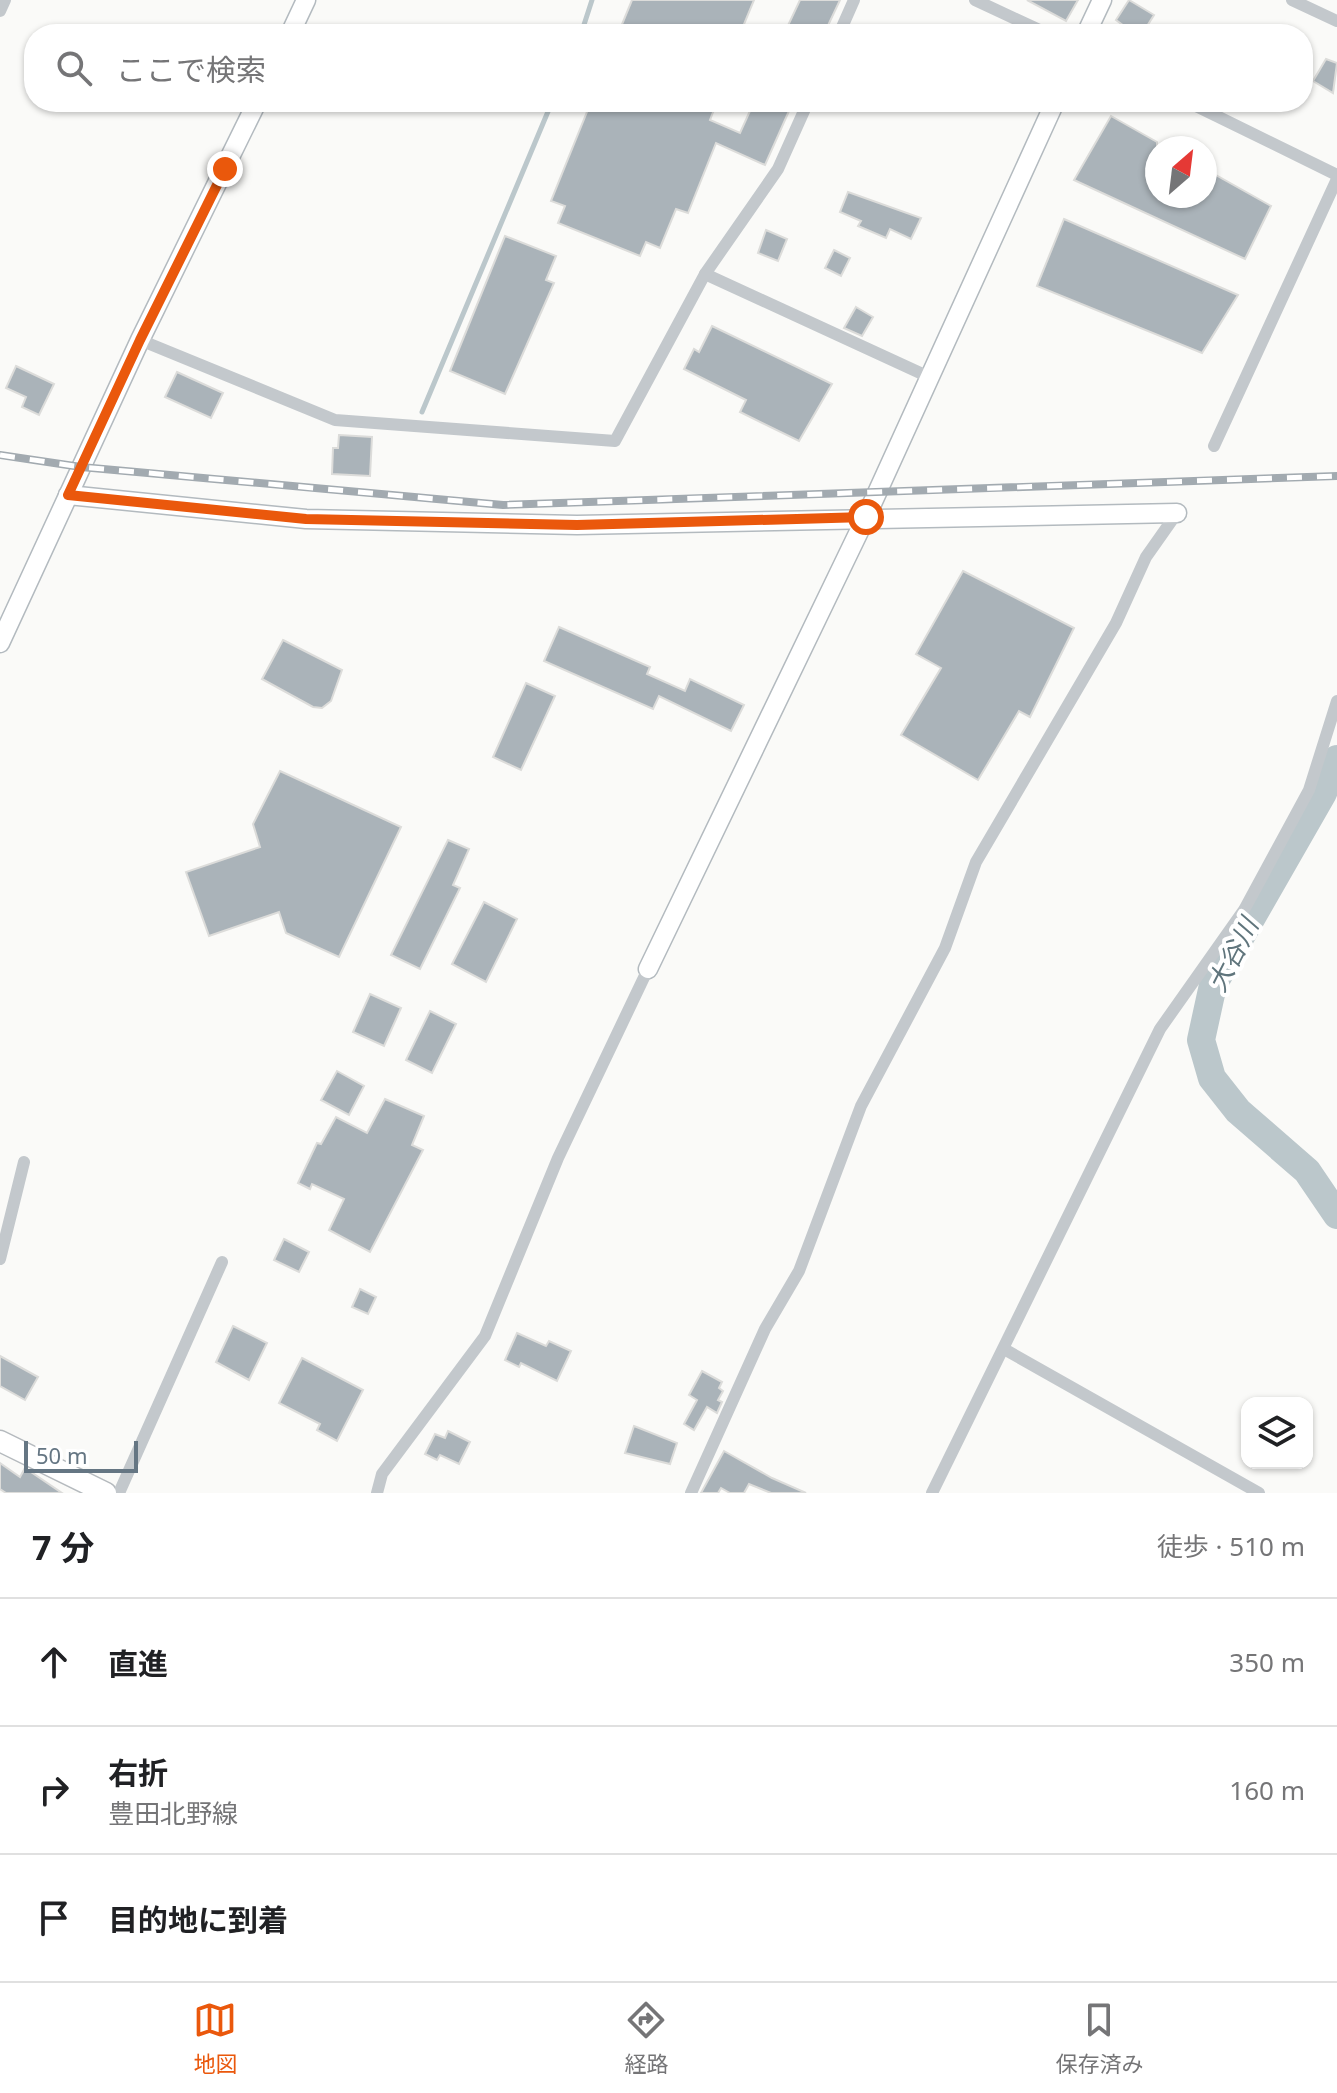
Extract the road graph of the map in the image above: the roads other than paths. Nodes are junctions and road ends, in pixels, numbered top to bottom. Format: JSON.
{"nodes":[{"id":1,"x":5,"y":0,"type":"edge"},
{"id":2,"x":306,"y":0,"type":"edge"},
{"id":3,"x":854,"y":0,"type":"edge"},
{"id":4,"x":975,"y":0,"type":"edge"},
{"id":5,"x":1102,"y":0,"type":"edge"},
{"id":6,"x":1292,"y":0,"type":"edge"},
{"id":7,"x":0,"y":11,"type":"edge"},
{"id":8,"x":1337,"y":21,"type":"edge"},
{"id":9,"x":295,"y":24,"type":"edge"},
{"id":10,"x":843,"y":24,"type":"edge"},
{"id":11,"x":1027,"y":24,"type":"edge"},
{"id":12,"x":1091,"y":24,"type":"edge"},
{"id":13,"x":252,"y":112,"type":"edge"},
{"id":14,"x":804,"y":112,"type":"edge"},
{"id":15,"x":1050,"y":112,"type":"edge"},
{"id":16,"x":1208,"y":112,"type":"edge"},
{"id":17,"x":1337,"y":177,"type":"edge"},
{"id":18,"x":705,"y":274,"type":"junction"},
{"id":19,"x":140,"y":340,"type":"junction"},
{"id":20,"x":929,"y":377,"type":"junction"},
{"id":21,"x":1214,"y":446,"type":"dead end"},
{"id":22,"x":68,"y":495,"type":"junction"},
{"id":23,"x":1177,"y":513,"type":"joint"},
{"id":24,"x":866,"y":517,"type":"junction"},
{"id":25,"x":0,"y":643,"type":"edge"},
{"id":26,"x":1337,"y":701,"type":"edge"},
{"id":27,"x":648,"y":969,"type":"joint"},
{"id":28,"x":24,"y":1162,"type":"dead end"},
{"id":29,"x":0,"y":1259,"type":"edge"},
{"id":30,"x":222,"y":1262,"type":"dead end"},
{"id":31,"x":1004,"y":1349,"type":"junction"},
{"id":32,"x":0,"y":1441,"type":"edge"},
{"id":33,"x":106,"y":1493,"type":"edge"},
{"id":34,"x":119,"y":1493,"type":"edge"},
{"id":35,"x":377,"y":1493,"type":"edge"},
{"id":36,"x":691,"y":1493,"type":"edge"},
{"id":37,"x":932,"y":1493,"type":"edge"},
{"id":38,"x":1259,"y":1493,"type":"edge"}],
"edges":[{"from":1,"to":7,"type":"street"},
{"from":2,"to":9,"type":"street"},
{"from":3,"to":10,"type":"street"},
{"from":4,"to":11,"type":"street"},
{"from":5,"to":12,"type":"street"},
{"from":6,"to":8,"type":"street"},
{"from":13,"to":19,"type":"street"},
{"from":14,"to":18,"type":"street"},
{"from":15,"to":20,"type":"street"},
{"from":16,"to":17,"type":"street"},
{"from":17,"to":21,"type":"street"},
{"from":18,"to":19,"type":"street"},
{"from":18,"to":20,"type":"street"},
{"from":19,"to":22,"type":"street"},
{"from":20,"to":24,"type":"street"},
{"from":22,"to":24,"type":"street"},
{"from":22,"to":25,"type":"street"},
{"from":23,"to":24,"type":"street"},
{"from":23,"to":36,"type":"street"},
{"from":24,"to":27,"type":"street"},
{"from":26,"to":31,"type":"street"},
{"from":27,"to":35,"type":"street"},
{"from":28,"to":29,"type":"street"},
{"from":30,"to":34,"type":"street"},
{"from":31,"to":37,"type":"street"},
{"from":31,"to":38,"type":"street"},
{"from":32,"to":33,"type":"main road"}]}
